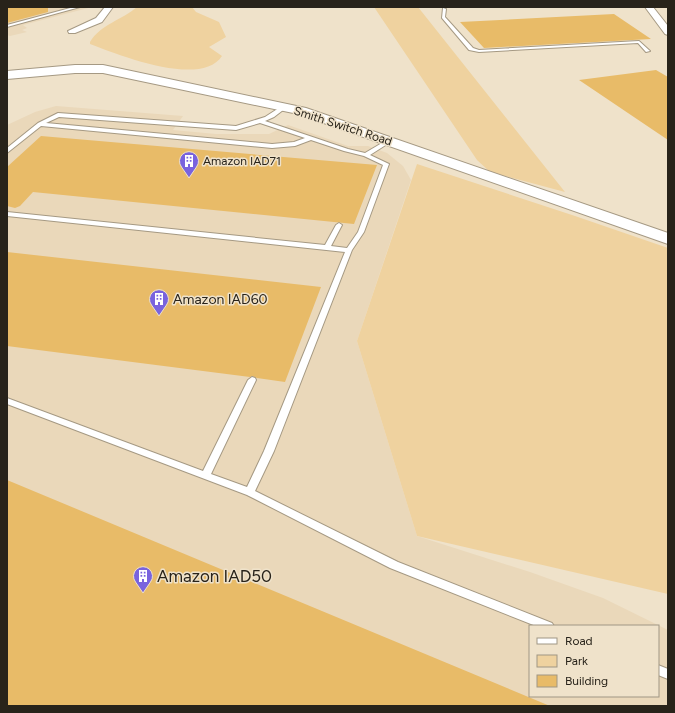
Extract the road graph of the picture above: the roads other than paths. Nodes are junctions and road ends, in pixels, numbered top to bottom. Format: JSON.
{"nodes":[{"id":1,"x":78,"y":7,"type":"edge"},
{"id":2,"x":109,"y":7,"type":"edge"},
{"id":3,"x":649,"y":7,"type":"edge"},
{"id":4,"x":444,"y":9,"type":"dead end"},
{"id":5,"x":7,"y":26,"type":"edge"},
{"id":6,"x":72,"y":31,"type":"dead end"},
{"id":7,"x":668,"y":32,"type":"edge"},
{"id":8,"x":648,"y":51,"type":"dead end"},
{"id":9,"x":7,"y":75,"type":"edge"},
{"id":10,"x":284,"y":107,"type":"junction"},
{"id":11,"x":262,"y":122,"type":"junction"},
{"id":12,"x":40,"y":124,"type":"junction"},
{"id":13,"x":311,"y":138,"type":"junction"},
{"id":14,"x":389,"y":141,"type":"junction"},
{"id":15,"x":7,"y":151,"type":"edge"},
{"id":16,"x":366,"y":155,"type":"junction"},
{"id":17,"x":7,"y":214,"type":"edge"},
{"id":18,"x":339,"y":225,"type":"dead end"},
{"id":19,"x":668,"y":239,"type":"edge"},
{"id":20,"x":327,"y":247,"type":"junction"},
{"id":21,"x":349,"y":250,"type":"junction"},
{"id":22,"x":252,"y":380,"type":"dead end"},
{"id":23,"x":7,"y":401,"type":"edge"},
{"id":24,"x":206,"y":475,"type":"junction"},
{"id":25,"x":250,"y":492,"type":"junction"},
{"id":26,"x":545,"y":625,"type":"edge"}],
"edges":[{"from":1,"to":5,"type":"lane"},
{"from":2,"to":6,"type":"street"},
{"from":3,"to":7,"type":"street"},
{"from":4,"to":8,"type":"lane"},
{"from":9,"to":10,"type":"street","name":"Smith Switch Road"},
{"from":10,"to":11,"type":"lane"},
{"from":10,"to":14,"type":"street","name":"Smith Switch Road"},
{"from":11,"to":12,"type":"lane"},
{"from":11,"to":13,"type":"lane"},
{"from":12,"to":13,"type":"lane"},
{"from":12,"to":15,"type":"lane"},
{"from":13,"to":16,"type":"lane"},
{"from":14,"to":16,"type":"lane"},
{"from":14,"to":19,"type":"street","name":"Smith Switch Road"},
{"from":16,"to":21,"type":"lane"},
{"from":17,"to":20,"type":"lane"},
{"from":18,"to":20,"type":"lane"},
{"from":20,"to":21,"type":"lane"},
{"from":21,"to":25,"type":"lane"},
{"from":22,"to":24,"type":"lane"},
{"from":23,"to":24,"type":"lane"},
{"from":24,"to":25,"type":"lane"},
{"from":25,"to":26,"type":"lane"}]}
